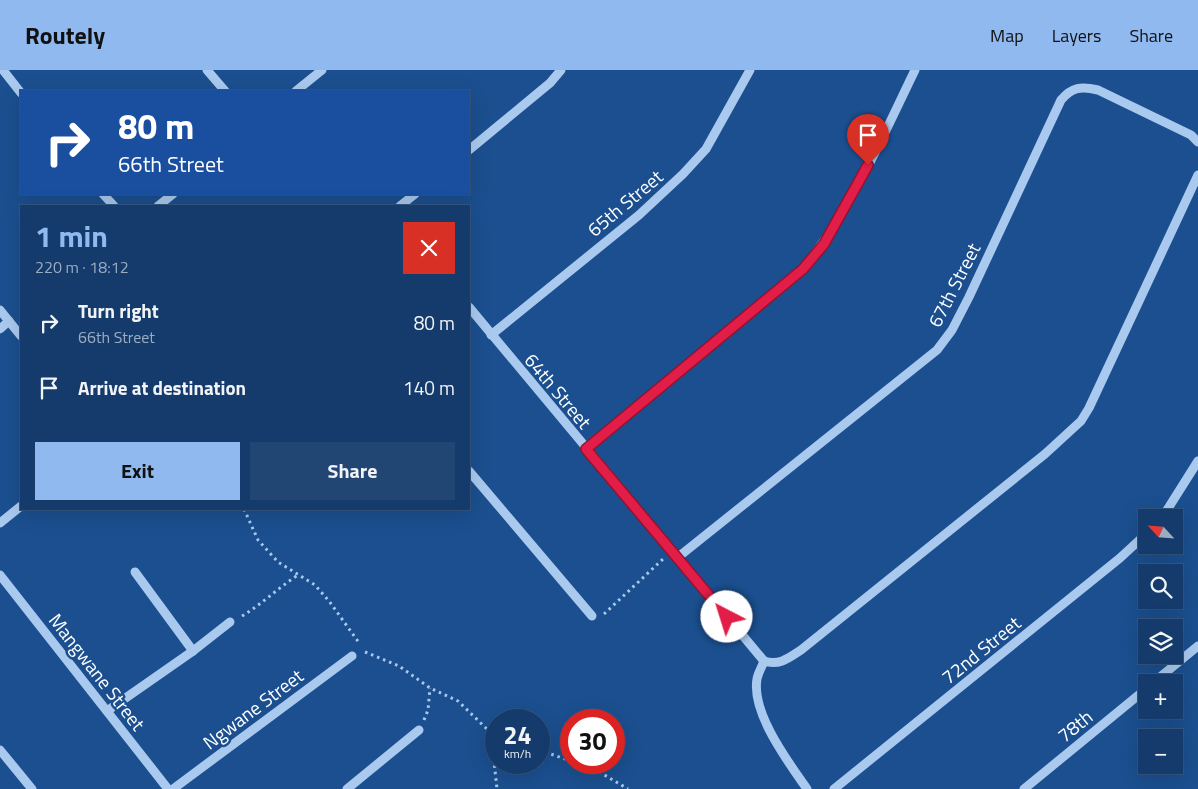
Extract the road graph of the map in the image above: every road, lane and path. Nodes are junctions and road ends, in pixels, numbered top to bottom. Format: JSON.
{"nodes":[{"id":1,"x":3,"y":70,"type":"edge"},
{"id":2,"x":207,"y":70,"type":"edge"},
{"id":3,"x":322,"y":70,"type":"edge"},
{"id":4,"x":561,"y":70,"type":"edge"},
{"id":5,"x":750,"y":70,"type":"edge"},
{"id":6,"x":915,"y":70,"type":"edge"},
{"id":7,"x":225,"y":90,"type":"edge"},
{"id":8,"x":297,"y":90,"type":"edge"},
{"id":9,"x":20,"y":92,"type":"edge"},
{"id":10,"x":1198,"y":142,"type":"edge"},
{"id":11,"x":470,"y":149,"type":"edge"},
{"id":12,"x":1198,"y":175,"type":"edge"},
{"id":13,"x":105,"y":195,"type":"edge"},
{"id":14,"x":172,"y":195,"type":"edge"},
{"id":15,"x":415,"y":195,"type":"edge"},
{"id":16,"x":113,"y":205,"type":"edge"},
{"id":17,"x":159,"y":205,"type":"edge"},
{"id":18,"x":401,"y":205,"type":"edge"},
{"id":19,"x":470,"y":308,"type":"edge"},
{"id":20,"x":0,"y":310,"type":"edge"},
{"id":21,"x":9,"y":321,"type":"junction"},
{"id":22,"x":0,"y":329,"type":"edge"},
{"id":23,"x":20,"y":335,"type":"edge"},
{"id":24,"x":491,"y":335,"type":"junction"},
{"id":25,"x":586,"y":449,"type":"junction"},
{"id":26,"x":1198,"y":460,"type":"edge"},
{"id":27,"x":470,"y":472,"type":"edge"},
{"id":28,"x":20,"y":507,"type":"edge"},
{"id":29,"x":1168,"y":509,"type":"edge"},
{"id":30,"x":244,"y":510,"type":"edge"},
{"id":31,"x":0,"y":523,"type":"edge"},
{"id":32,"x":1138,"y":541,"type":"edge"},
{"id":33,"x":674,"y":554,"type":"junction"},
{"id":34,"x":135,"y":572,"type":"dead end"},
{"id":35,"x":0,"y":575,"type":"edge"},
{"id":36,"x":298,"y":575,"type":"junction"},
{"id":37,"x":592,"y":616,"type":"joint"},
{"id":38,"x":230,"y":622,"type":"joint"},
{"id":39,"x":1198,"y":646,"type":"edge"},
{"id":40,"x":193,"y":651,"type":"junction"},
{"id":41,"x":367,"y":652,"type":"junction"},
{"id":42,"x":352,"y":656,"type":"joint"},
{"id":43,"x":764,"y":661,"type":"junction"},
{"id":44,"x":1164,"y":674,"type":"edge"},
{"id":45,"x":430,"y":688,"type":"junction"},
{"id":46,"x":1138,"y":696,"type":"edge"},
{"id":47,"x":107,"y":711,"type":"junction"},
{"id":48,"x":485,"y":727,"type":"edge"},
{"id":49,"x":419,"y":730,"type":"joint"},
{"id":50,"x":0,"y":750,"type":"edge"},
{"id":51,"x":497,"y":774,"type":"edge"},
{"id":52,"x":603,"y":774,"type":"edge"},
{"id":53,"x":32,"y":789,"type":"edge"},
{"id":54,"x":168,"y":789,"type":"edge"},
{"id":55,"x":173,"y":789,"type":"edge"},
{"id":56,"x":347,"y":789,"type":"edge"},
{"id":57,"x":497,"y":789,"type":"edge"},
{"id":58,"x":628,"y":789,"type":"edge"},
{"id":59,"x":807,"y":789,"type":"edge"},
{"id":60,"x":834,"y":789,"type":"edge"},
{"id":61,"x":1024,"y":789,"type":"edge"}],
"edges":[{"from":1,"to":9,"type":"street"},
{"from":2,"to":7,"type":"street"},
{"from":3,"to":8,"type":"street"},
{"from":4,"to":11,"type":"street"},
{"from":5,"to":24,"type":"street","name":"65th Street"},
{"from":6,"to":25,"type":"street"},
{"from":10,"to":33,"type":"street","name":"67th Street"},
{"from":12,"to":43,"type":"street"},
{"from":13,"to":16,"type":"street"},
{"from":14,"to":17,"type":"street"},
{"from":15,"to":18,"type":"street"},
{"from":19,"to":24,"type":"street","name":"64th Street"},
{"from":20,"to":21,"type":"street"},
{"from":21,"to":22,"type":"street"},
{"from":21,"to":23,"type":"street"},
{"from":24,"to":25,"type":"street","name":"64th Street"},
{"from":25,"to":33,"type":"street","name":"64th Street"},
{"from":26,"to":29,"type":"street"},
{"from":27,"to":37,"type":"street"},
{"from":28,"to":31,"type":"street"},
{"from":30,"to":36,"type":"path"},
{"from":32,"to":60,"type":"street","name":"72nd Street"},
{"from":33,"to":37,"type":"path"},
{"from":33,"to":43,"type":"street","name":"64th Street"},
{"from":34,"to":40,"type":"street"},
{"from":35,"to":47,"type":"street","name":"Mangwane Street"},
{"from":36,"to":38,"type":"path"},
{"from":36,"to":41,"type":"path"},
{"from":38,"to":40,"type":"street"},
{"from":39,"to":44,"type":"street"},
{"from":40,"to":47,"type":"street"},
{"from":41,"to":42,"type":"path"},
{"from":41,"to":45,"type":"path"},
{"from":42,"to":55,"type":"street","name":"Ngwane Street"},
{"from":43,"to":59,"type":"street"},
{"from":45,"to":48,"type":"path"},
{"from":45,"to":49,"type":"path"},
{"from":46,"to":61,"type":"street","name":"78th"},
{"from":47,"to":54,"type":"street","name":"Mangwane Street"},
{"from":49,"to":56,"type":"street"},
{"from":50,"to":53,"type":"street"},
{"from":51,"to":57,"type":"path"},
{"from":52,"to":58,"type":"path"}]}
